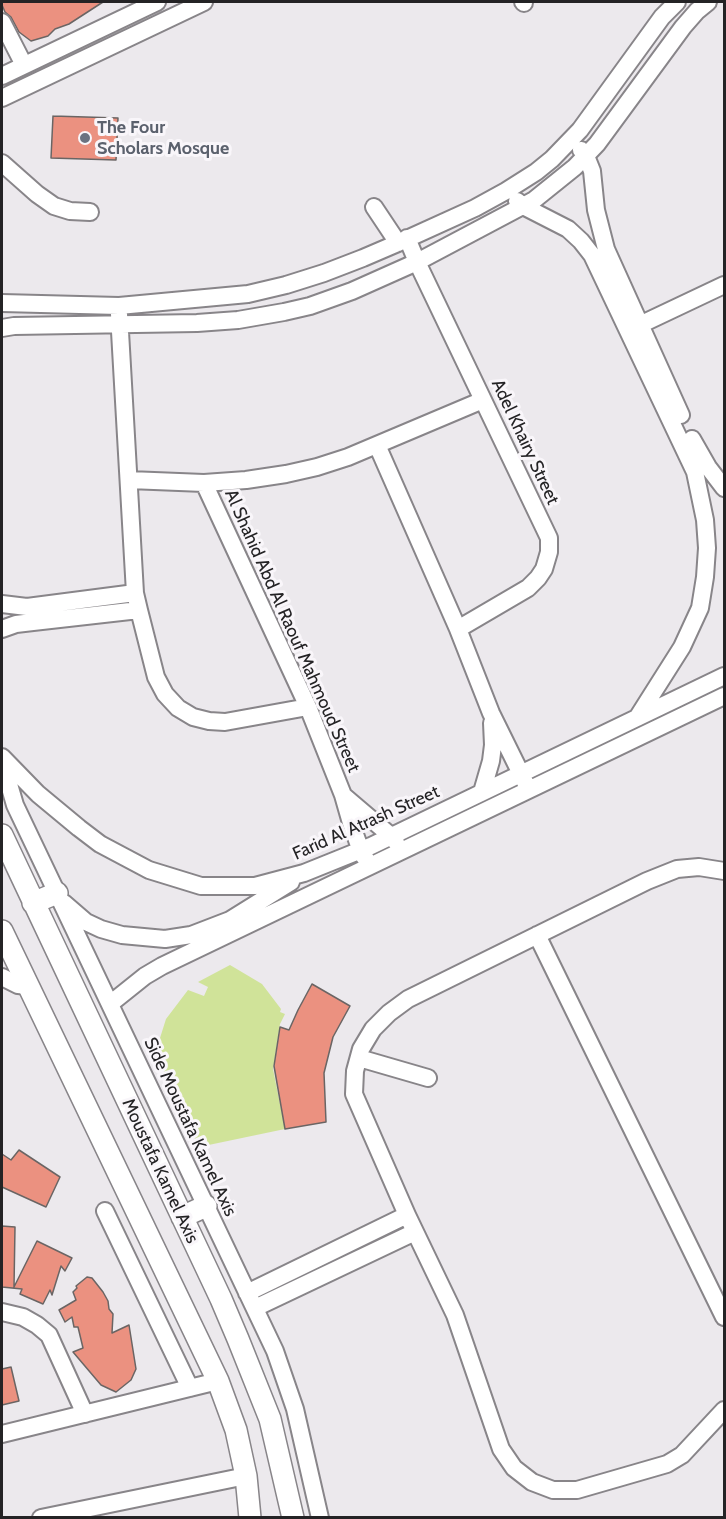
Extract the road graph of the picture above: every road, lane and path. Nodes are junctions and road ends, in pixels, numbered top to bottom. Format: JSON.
{"nodes":[{"id":1,"x":157,"y":2,"type":"edge"},
{"id":2,"x":204,"y":2,"type":"edge"},
{"id":3,"x":676,"y":2,"type":"edge"},
{"id":4,"x":708,"y":2,"type":"edge"},
{"id":5,"x":2,"y":22,"type":"edge"},
{"id":6,"x":24,"y":65,"type":"junction"},
{"id":7,"x":3,"y":71,"type":"edge"},
{"id":8,"x":2,"y":98,"type":"edge"},
{"id":9,"x":573,"y":138,"type":"junction"},
{"id":10,"x":586,"y":156,"type":"junction"},
{"id":11,"x":2,"y":163,"type":"edge"},
{"id":12,"x":506,"y":191,"type":"junction"},
{"id":13,"x":523,"y":206,"type":"junction"},
{"id":14,"x":374,"y":207,"type":"dead end"},
{"id":15,"x":90,"y":212,"type":"dead end"},
{"id":16,"x":403,"y":240,"type":"junction"},
{"id":17,"x":599,"y":252,"type":"junction"},
{"id":18,"x":417,"y":261,"type":"junction"},
{"id":19,"x":724,"y":285,"type":"edge"},
{"id":20,"x":2,"y":303,"type":"edge"},
{"id":21,"x":119,"y":306,"type":"junction"},
{"id":22,"x":120,"y":325,"type":"junction"},
{"id":23,"x":2,"y":328,"type":"edge"},
{"id":24,"x":634,"y":328,"type":"junction"},
{"id":25,"x":483,"y":400,"type":"junction"},
{"id":26,"x":377,"y":445,"type":"junction"},
{"id":27,"x":693,"y":453,"type":"junction"},
{"id":28,"x":129,"y":480,"type":"junction"},
{"id":29,"x":204,"y":483,"type":"junction"},
{"id":30,"x":724,"y":488,"type":"edge"},
{"id":31,"x":135,"y":593,"type":"junction"},
{"id":32,"x":2,"y":604,"type":"edge"},
{"id":33,"x":138,"y":610,"type":"junction"},
{"id":34,"x":2,"y":629,"type":"edge"},
{"id":35,"x":458,"y":629,"type":"junction"},
{"id":36,"x":724,"y":676,"type":"edge"},
{"id":37,"x":724,"y":696,"type":"edge"},
{"id":38,"x":308,"y":707,"type":"junction"},
{"id":39,"x":491,"y":713,"type":"junction"},
{"id":40,"x":637,"y":718,"type":"junction"},
{"id":41,"x":2,"y":759,"type":"edge"},
{"id":42,"x":521,"y":774,"type":"junction"},
{"id":43,"x":529,"y":790,"type":"junction"},
{"id":44,"x":482,"y":792,"type":"junction"},
{"id":45,"x":343,"y":795,"type":"junction"},
{"id":46,"x":2,"y":835,"type":"edge"},
{"id":47,"x":391,"y":836,"type":"junction"},
{"id":48,"x":361,"y":850,"type":"junction"},
{"id":49,"x":395,"y":854,"type":"junction"},
{"id":50,"x":375,"y":864,"type":"junction"},
{"id":51,"x":724,"y":872,"type":"edge"},
{"id":52,"x":304,"y":873,"type":"junction"},
{"id":53,"x":59,"y":896,"type":"junction"},
{"id":54,"x":33,"y":903,"type":"junction"},
{"id":55,"x":2,"y":931,"type":"edge"},
{"id":56,"x":537,"y":935,"type":"junction"},
{"id":57,"x":2,"y":977,"type":"edge"},
{"id":58,"x":28,"y":986,"type":"junction"},
{"id":59,"x":110,"y":1004,"type":"junction"},
{"id":60,"x":359,"y":1058,"type":"junction"},
{"id":61,"x":428,"y":1078,"type":"dead end"},
{"id":62,"x":206,"y":1206,"type":"junction"},
{"id":63,"x":105,"y":1211,"type":"dead end"},
{"id":64,"x":407,"y":1215,"type":"junction"},
{"id":65,"x":182,"y":1217,"type":"junction"},
{"id":66,"x":415,"y":1232,"type":"junction"},
{"id":67,"x":247,"y":1293,"type":"junction"},
{"id":68,"x":255,"y":1308,"type":"junction"},
{"id":69,"x":2,"y":1312,"type":"edge"},
{"id":70,"x":724,"y":1317,"type":"edge"},
{"id":71,"x":218,"y":1381,"type":"junction"},
{"id":72,"x":190,"y":1388,"type":"junction"},
{"id":73,"x":724,"y":1410,"type":"edge"},
{"id":74,"x":85,"y":1414,"type":"junction"},
{"id":75,"x":2,"y":1434,"type":"edge"},
{"id":76,"x":246,"y":1476,"type":"junction"},
{"id":77,"x":44,"y":1517,"type":"edge"},
{"id":78,"x":250,"y":1518,"type":"edge"},
{"id":79,"x":293,"y":1518,"type":"edge"},
{"id":80,"x":320,"y":1518,"type":"edge"}],
"edges":[{"from":1,"to":6,"type":"street"},
{"from":2,"to":8,"type":"street"},
{"from":3,"to":9,"type":"street"},
{"from":4,"to":10,"type":"street"},
{"from":5,"to":6,"type":"street"},
{"from":6,"to":7,"type":"street"},
{"from":9,"to":10,"type":"street"},
{"from":9,"to":12,"type":"street"},
{"from":10,"to":13,"type":"street"},
{"from":10,"to":17,"type":"street"},
{"from":11,"to":15,"type":"street"},
{"from":12,"to":13,"type":"street"},
{"from":12,"to":16,"type":"street"},
{"from":13,"to":17,"type":"street"},
{"from":13,"to":18,"type":"street"},
{"from":14,"to":16,"type":"street","name":"Adel Khairy Street"},
{"from":16,"to":18,"type":"street","name":"Adel Khairy Street"},
{"from":16,"to":21,"type":"street"},
{"from":17,"to":24,"type":"street"},
{"from":18,"to":22,"type":"street"},
{"from":18,"to":25,"type":"street","name":"Adel Khairy Street"},
{"from":19,"to":24,"type":"street"},
{"from":20,"to":21,"type":"street"},
{"from":21,"to":22,"type":"street"},
{"from":22,"to":23,"type":"street"},
{"from":22,"to":28,"type":"street"},
{"from":24,"to":27,"type":"street"},
{"from":25,"to":26,"type":"street"},
{"from":25,"to":35,"type":"street","name":"Adel Khairy Street"},
{"from":26,"to":29,"type":"street"},
{"from":26,"to":35,"type":"street"},
{"from":27,"to":30,"type":"street"},
{"from":27,"to":40,"type":"street"},
{"from":28,"to":29,"type":"street"},
{"from":28,"to":31,"type":"street"},
{"from":29,"to":38,"type":"street","name":"Al Shahid Abd Al Raouf Mahmoud Street"},
{"from":31,"to":32,"type":"street"},
{"from":31,"to":33,"type":"street"},
{"from":33,"to":34,"type":"street"},
{"from":33,"to":38,"type":"street"},
{"from":35,"to":39,"type":"street"},
{"from":36,"to":40,"type":"street","name":"Farid Al Atrash Street"},
{"from":37,"to":43,"type":"street"},
{"from":38,"to":45,"type":"street","name":"Al Shahid Abd Al Raouf Mahmoud Street"},
{"from":39,"to":42,"type":"street"},
{"from":39,"to":44,"type":"street"},
{"from":40,"to":42,"type":"street","name":"Farid Al Atrash Street"},
{"from":41,"to":52,"type":"street","name":"Farid Al Atrash Street"},
{"from":41,"to":53,"type":"street","name":"Side Moustafa Kamel Axis"},
{"from":42,"to":43,"type":"street"},
{"from":42,"to":44,"type":"street","name":"Farid Al Atrash Street"},
{"from":43,"to":49,"type":"street"},
{"from":44,"to":47,"type":"street","name":"Farid Al Atrash Street"},
{"from":45,"to":47,"type":"street","name":"Al Shahid Abd Al Raouf Mahmoud Street"},
{"from":45,"to":48,"type":"street","name":"Al Shahid Abd Al Raouf Mahmoud Street"},
{"from":46,"to":54,"type":"main road","name":"Moustafa Kamel Axis"},
{"from":47,"to":48,"type":"street","name":"Farid Al Atrash Street"},
{"from":47,"to":49,"type":"street"},
{"from":48,"to":50,"type":"street","name":"Al Shahid Abd Al Raouf Mahmoud Street"},
{"from":48,"to":52,"type":"street","name":"Farid Al Atrash Street"},
{"from":49,"to":50,"type":"street"},
{"from":50,"to":59,"type":"street"},
{"from":51,"to":56,"type":"street"},
{"from":52,"to":53,"type":"street"},
{"from":53,"to":54,"type":"main road"},
{"from":53,"to":59,"type":"street","name":"Side Moustafa Kamel Axis"},
{"from":54,"to":65,"type":"main road","name":"Moustafa Kamel Axis"},
{"from":55,"to":58,"type":"main road","name":"Moustafa Kamel Axis"},
{"from":56,"to":60,"type":"street"},
{"from":56,"to":70,"type":"street"},
{"from":57,"to":58,"type":"street"},
{"from":58,"to":71,"type":"main road","name":"Moustafa Kamel Axis"},
{"from":59,"to":62,"type":"street","name":"Side Moustafa Kamel Axis"},
{"from":60,"to":61,"type":"street"},
{"from":60,"to":64,"type":"street"},
{"from":62,"to":65,"type":"main road"},
{"from":62,"to":67,"type":"street","name":"Side Moustafa Kamel Axis"},
{"from":63,"to":72,"type":"street"},
{"from":64,"to":66,"type":"street"},
{"from":64,"to":67,"type":"street"},
{"from":65,"to":79,"type":"main road","name":"Moustafa Kamel Axis"},
{"from":66,"to":68,"type":"street"},
{"from":66,"to":73,"type":"street"},
{"from":67,"to":68,"type":"street","name":"Side Moustafa Kamel Axis"},
{"from":68,"to":80,"type":"street","name":"Side Moustafa Kamel Axis"},
{"from":69,"to":74,"type":"street"},
{"from":71,"to":72,"type":"street"},
{"from":71,"to":76,"type":"main road","name":"Moustafa Kamel Axis"},
{"from":72,"to":74,"type":"street"},
{"from":74,"to":75,"type":"street"},
{"from":76,"to":77,"type":"street"},
{"from":76,"to":78,"type":"main road","name":"Moustafa Kamel Axis"}]}
